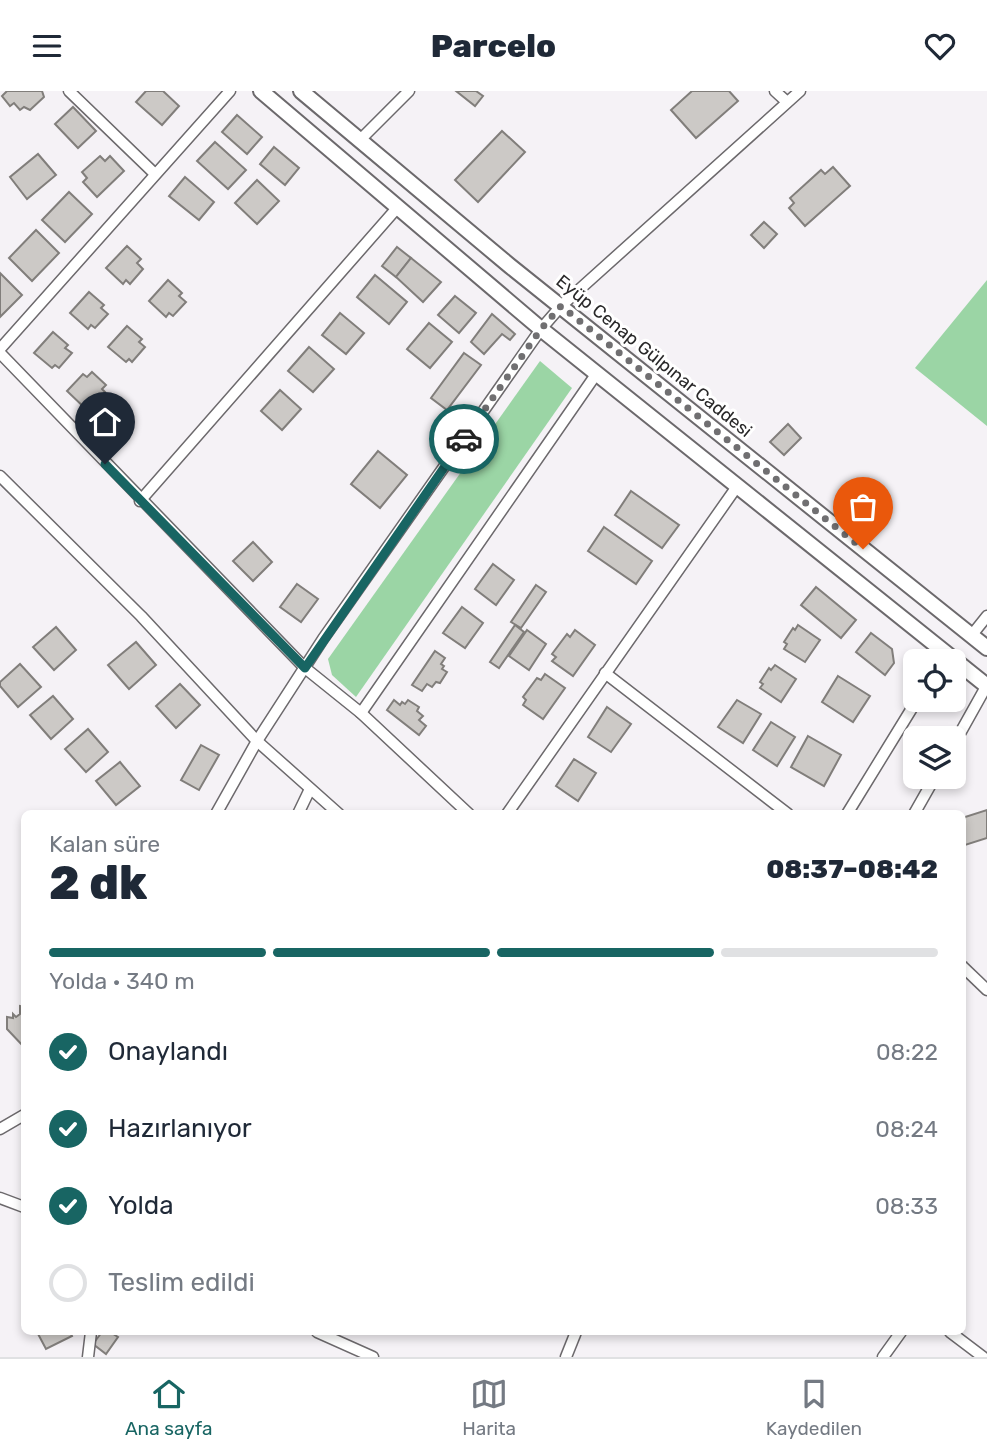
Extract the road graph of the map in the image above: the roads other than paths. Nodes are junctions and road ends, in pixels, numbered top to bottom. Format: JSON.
{"nodes":[{"id":1,"x":69,"y":91,"type":"edge"},
{"id":2,"x":230,"y":91,"type":"edge"},
{"id":3,"x":261,"y":91,"type":"edge"},
{"id":4,"x":300,"y":91,"type":"edge"},
{"id":5,"x":409,"y":91,"type":"edge"},
{"id":6,"x":775,"y":91,"type":"edge"},
{"id":7,"x":800,"y":91,"type":"edge"},
{"id":8,"x":787,"y":102,"type":"junction"},
{"id":9,"x":360,"y":140,"type":"junction"},
{"id":10,"x":155,"y":174,"type":"junction"},
{"id":11,"x":397,"y":208,"type":"junction"},
{"id":12,"x":561,"y":306,"type":"junction"},
{"id":13,"x":541,"y":329,"type":"junction"},
{"id":14,"x":0,"y":351,"type":"edge"},
{"id":15,"x":597,"y":373,"type":"junction"},
{"id":16,"x":0,"y":476,"type":"edge"},
{"id":17,"x":738,"y":485,"type":"junction"},
{"id":18,"x":140,"y":501,"type":"junction"},
{"id":19,"x":987,"y":616,"type":"edge"},
{"id":20,"x":971,"y":636,"type":"junction"},
{"id":21,"x":987,"y":648,"type":"edge"},
{"id":22,"x":933,"y":649,"type":"edge"},
{"id":23,"x":305,"y":668,"type":"junction"},
{"id":24,"x":966,"y":672,"type":"edge"},
{"id":25,"x":605,"y":673,"type":"junction"},
{"id":26,"x":987,"y":686,"type":"edge"},
{"id":27,"x":910,"y":712,"type":"edge"},
{"id":28,"x":361,"y":713,"type":"junction"},
{"id":29,"x":964,"y":726,"type":"edge"},
{"id":30,"x":257,"y":741,"type":"junction"},
{"id":31,"x":310,"y":789,"type":"junction"},
{"id":32,"x":928,"y":789,"type":"edge"},
{"id":33,"x":218,"y":810,"type":"edge"},
{"id":34,"x":300,"y":810,"type":"edge"},
{"id":35,"x":334,"y":810,"type":"edge"},
{"id":36,"x":465,"y":810,"type":"edge"},
{"id":37,"x":509,"y":810,"type":"edge"},
{"id":38,"x":783,"y":810,"type":"edge"},
{"id":39,"x":849,"y":810,"type":"edge"},
{"id":40,"x":916,"y":810,"type":"edge"},
{"id":41,"x":966,"y":970,"type":"edge"},
{"id":42,"x":987,"y":990,"type":"edge"},
{"id":43,"x":21,"y":1117,"type":"edge"},
{"id":44,"x":0,"y":1129,"type":"edge"},
{"id":45,"x":0,"y":1198,"type":"edge"},
{"id":46,"x":21,"y":1206,"type":"edge"},
{"id":47,"x":91,"y":1335,"type":"edge"},
{"id":48,"x":324,"y":1335,"type":"edge"},
{"id":49,"x":575,"y":1335,"type":"edge"},
{"id":50,"x":899,"y":1335,"type":"edge"},
{"id":51,"x":954,"y":1335,"type":"edge"},
{"id":52,"x":88,"y":1357,"type":"edge"},
{"id":53,"x":373,"y":1357,"type":"edge"},
{"id":54,"x":566,"y":1357,"type":"edge"},
{"id":55,"x":883,"y":1357,"type":"edge"},
{"id":56,"x":983,"y":1357,"type":"edge"}],
"edges":[{"from":1,"to":10,"type":"street"},
{"from":2,"to":10,"type":"street"},
{"from":3,"to":11,"type":"main road"},
{"from":4,"to":9,"type":"main road","name":"Eyüp Cenap Gülpınar Caddesi"},
{"from":5,"to":9,"type":"street"},
{"from":6,"to":8,"type":"street"},
{"from":7,"to":8,"type":"street"},
{"from":8,"to":12,"type":"street"},
{"from":9,"to":12,"type":"main road","name":"Eyüp Cenap Gülpınar Caddesi"},
{"from":10,"to":14,"type":"street"},
{"from":11,"to":13,"type":"main road"},
{"from":11,"to":18,"type":"street"},
{"from":12,"to":13,"type":"street"},
{"from":12,"to":20,"type":"main road","name":"Eyüp Cenap Gülpınar Caddesi"},
{"from":13,"to":15,"type":"main road"},
{"from":13,"to":23,"type":"street"},
{"from":14,"to":18,"type":"street"},
{"from":15,"to":17,"type":"main road"},
{"from":15,"to":28,"type":"street"},
{"from":16,"to":30,"type":"street"},
{"from":17,"to":22,"type":"main road"},
{"from":17,"to":25,"type":"street"},
{"from":18,"to":23,"type":"street"},
{"from":19,"to":20,"type":"street"},
{"from":20,"to":21,"type":"main road","name":"Eyüp Cenap Gülpınar Caddesi"},
{"from":23,"to":28,"type":"street"},
{"from":23,"to":30,"type":"street"},
{"from":24,"to":26,"type":"main road"},
{"from":25,"to":37,"type":"street"},
{"from":25,"to":38,"type":"street"},
{"from":26,"to":29,"type":"street"},
{"from":27,"to":39,"type":"street"},
{"from":28,"to":36,"type":"street"},
{"from":30,"to":31,"type":"street"},
{"from":30,"to":33,"type":"street"},
{"from":31,"to":34,"type":"street"},
{"from":31,"to":35,"type":"street"},
{"from":32,"to":40,"type":"street"},
{"from":41,"to":42,"type":"street"},
{"from":43,"to":44,"type":"street"},
{"from":45,"to":46,"type":"street"},
{"from":47,"to":52,"type":"street"},
{"from":48,"to":53,"type":"street"},
{"from":49,"to":54,"type":"street"},
{"from":50,"to":55,"type":"street"},
{"from":51,"to":56,"type":"street"}]}
